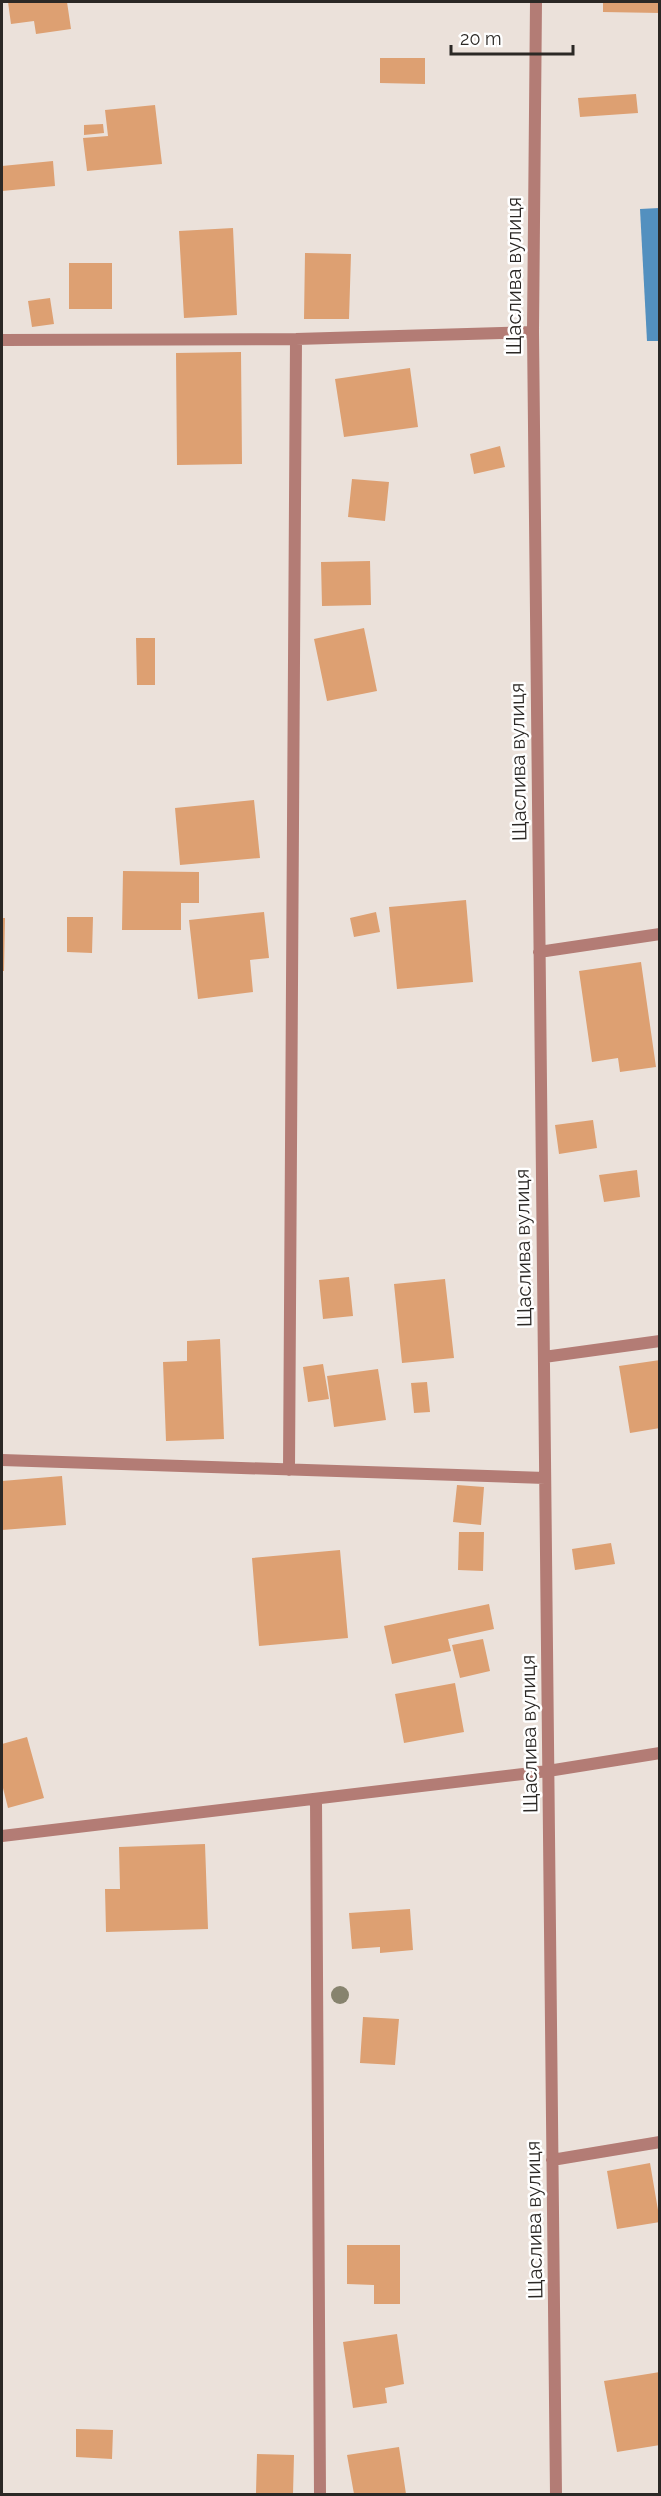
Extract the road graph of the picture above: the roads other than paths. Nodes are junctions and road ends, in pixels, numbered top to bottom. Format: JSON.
{"nodes":[{"id":1,"x":536,"y":2,"type":"edge"},
{"id":2,"x":533,"y":332,"type":"junction"},
{"id":3,"x":296,"y":339,"type":"junction"},
{"id":4,"x":2,"y":340,"type":"edge"},
{"id":5,"x":660,"y":934,"type":"edge"},
{"id":6,"x":539,"y":952,"type":"junction"},
{"id":7,"x":660,"y":1341,"type":"edge"},
{"id":8,"x":544,"y":1358,"type":"junction"},
{"id":9,"x":2,"y":1460,"type":"edge"},
{"id":10,"x":289,"y":1470,"type":"junction"},
{"id":11,"x":545,"y":1478,"type":"junction"},
{"id":12,"x":660,"y":1753,"type":"edge"},
{"id":13,"x":549,"y":1771,"type":"junction"},
{"id":14,"x":316,"y":1799,"type":"junction"},
{"id":15,"x":2,"y":1836,"type":"edge"},
{"id":16,"x":660,"y":2142,"type":"edge"},
{"id":17,"x":552,"y":2160,"type":"junction"},
{"id":18,"x":320,"y":2494,"type":"edge"},
{"id":19,"x":556,"y":2494,"type":"edge"}],
"edges":[{"from":1,"to":2,"type":"street","name":"Щаслива вулиця"},
{"from":2,"to":3,"type":"street"},
{"from":2,"to":6,"type":"street","name":"Щаслива вулиця"},
{"from":3,"to":4,"type":"street"},
{"from":3,"to":10,"type":"street"},
{"from":5,"to":6,"type":"street"},
{"from":6,"to":8,"type":"street","name":"Щаслива вулиця"},
{"from":7,"to":8,"type":"street"},
{"from":8,"to":11,"type":"street","name":"Щаслива вулиця"},
{"from":9,"to":10,"type":"street"},
{"from":10,"to":11,"type":"street"},
{"from":11,"to":13,"type":"street","name":"Щаслива вулиця"},
{"from":12,"to":13,"type":"street"},
{"from":13,"to":14,"type":"street"},
{"from":13,"to":17,"type":"street","name":"Щаслива вулиця"},
{"from":14,"to":15,"type":"street"},
{"from":14,"to":18,"type":"street"},
{"from":16,"to":17,"type":"street"},
{"from":17,"to":19,"type":"street","name":"Щаслива вулиця"}]}
